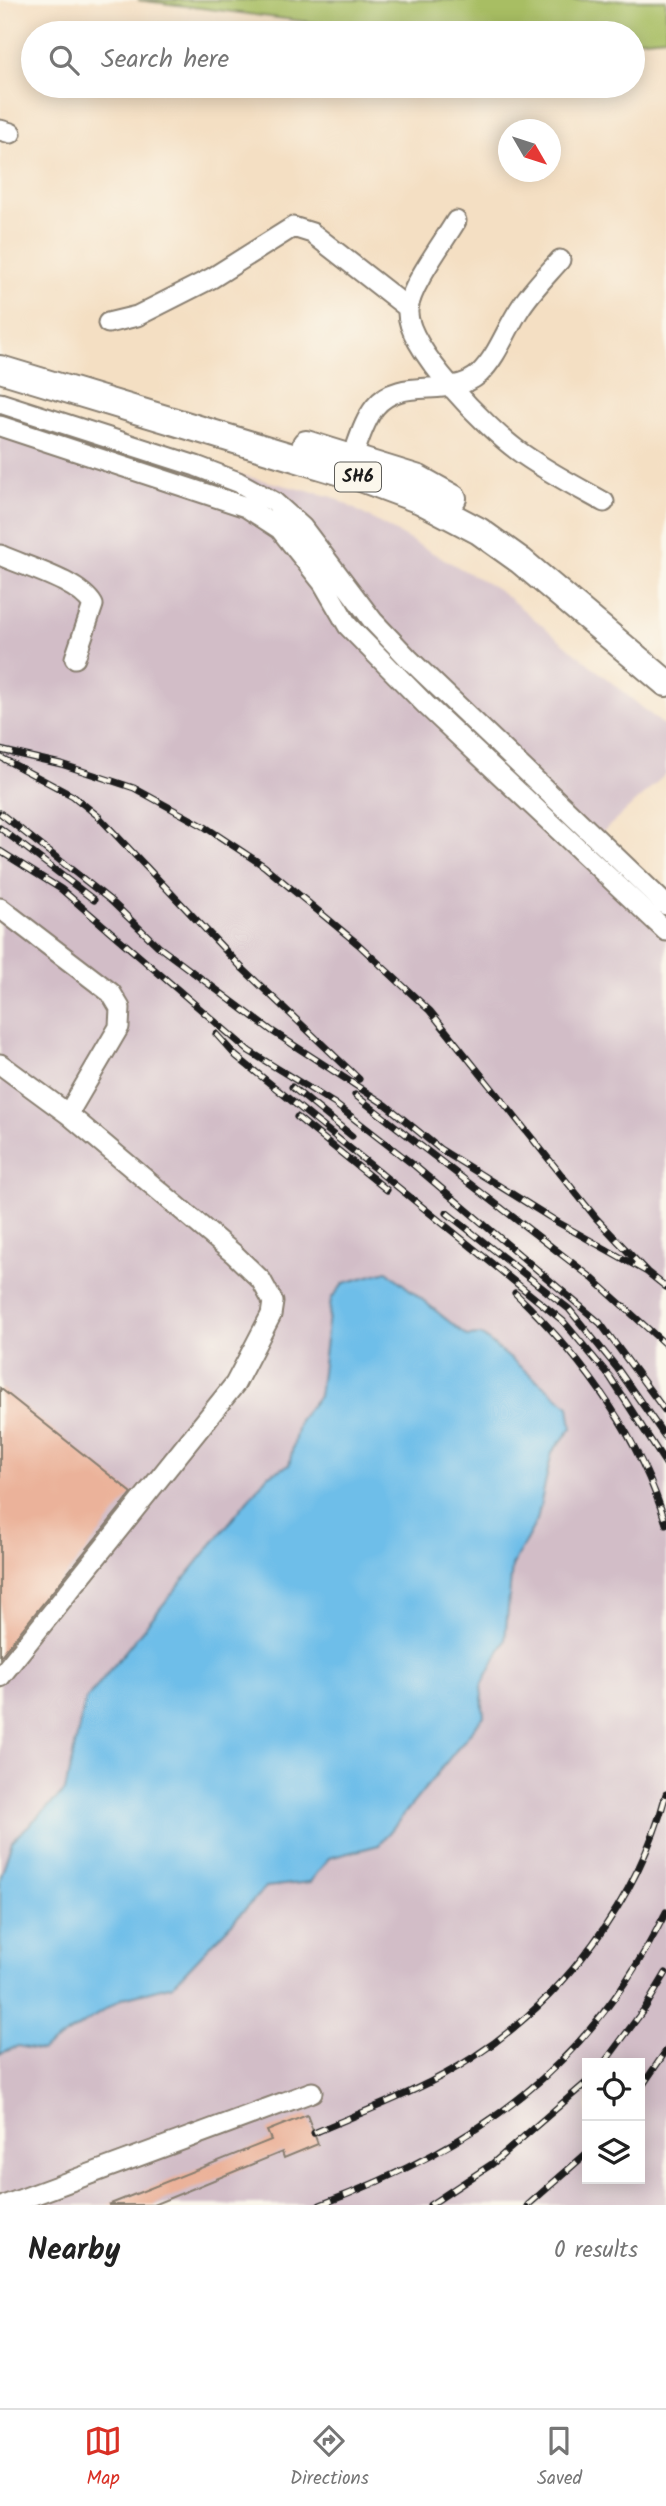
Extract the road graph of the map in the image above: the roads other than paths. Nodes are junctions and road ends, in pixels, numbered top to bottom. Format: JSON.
{"nodes":[{"id":1,"x":456,"y":221,"type":"dead end"},
{"id":2,"x":560,"y":260,"type":"dead end"},
{"id":3,"x":408,"y":308,"type":"junction"},
{"id":4,"x":107,"y":323,"type":"dead end"},
{"id":5,"x":0,"y":350,"type":"edge"},
{"id":6,"x":0,"y":369,"type":"edge"},
{"id":7,"x":452,"y":387,"type":"junction"},
{"id":8,"x":0,"y":404,"type":"edge"},
{"id":9,"x":0,"y":426,"type":"edge"},
{"id":10,"x":354,"y":456,"type":"junction"},
{"id":11,"x":604,"y":502,"type":"dead end"},
{"id":12,"x":297,"y":535,"type":"junction"},
{"id":13,"x":0,"y":555,"type":"edge"},
{"id":14,"x":75,"y":658,"type":"dead end"},
{"id":15,"x":666,"y":661,"type":"edge"},
{"id":16,"x":666,"y":683,"type":"edge"},
{"id":17,"x":666,"y":905,"type":"edge"},
{"id":18,"x":0,"y":908,"type":"edge"},
{"id":19,"x":666,"y":931,"type":"edge"},
{"id":20,"x":0,"y":1065,"type":"edge"},
{"id":21,"x":68,"y":1114,"type":"junction"},
{"id":22,"x":0,"y":1677,"type":"edge"},
{"id":23,"x":312,"y":2092,"type":"dead end"},
{"id":24,"x":6,"y":2205,"type":"edge"}],
"edges":[{"from":1,"to":3,"type":"street"},
{"from":2,"to":7,"type":"street"},
{"from":3,"to":4,"type":"street"},
{"from":3,"to":7,"type":"street"},
{"from":5,"to":10,"type":"main road","number":"SH6"},
{"from":6,"to":16,"type":"main road","number":"SH6"},
{"from":7,"to":10,"type":"street"},
{"from":7,"to":11,"type":"street"},
{"from":8,"to":12,"type":"street"},
{"from":9,"to":12,"type":"street"},
{"from":10,"to":15,"type":"main road","number":"SH6"},
{"from":12,"to":17,"type":"street"},
{"from":12,"to":19,"type":"street"},
{"from":13,"to":14,"type":"street"},
{"from":18,"to":21,"type":"street"},
{"from":20,"to":21,"type":"street"},
{"from":21,"to":22,"type":"street"},
{"from":23,"to":24,"type":"street"}]}
